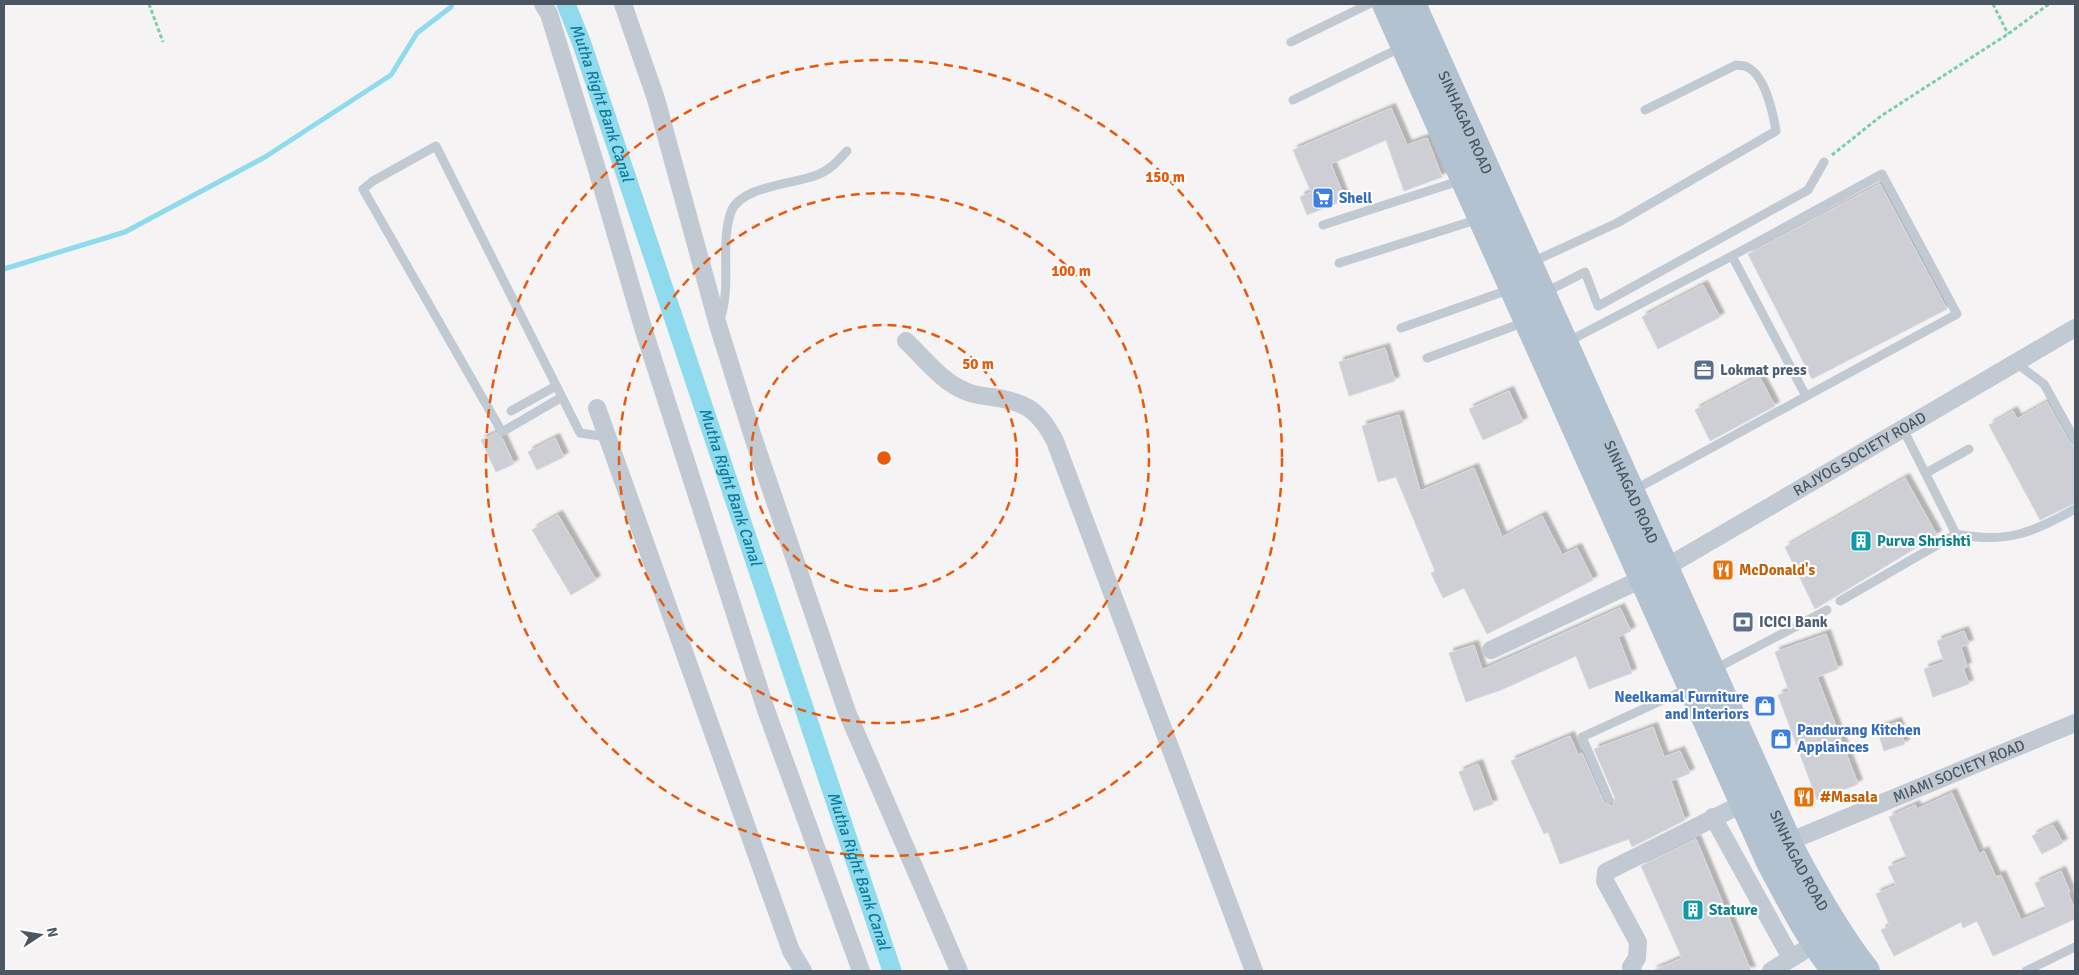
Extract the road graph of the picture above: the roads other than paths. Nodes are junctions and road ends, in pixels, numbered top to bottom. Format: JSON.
{"nodes":[{"id":1,"x":543,"y":4,"type":"edge"},
{"id":2,"x":623,"y":4,"type":"edge"},
{"id":3,"x":1369,"y":4,"type":"edge"},
{"id":4,"x":1386,"y":4,"type":"edge"},
{"id":5,"x":1412,"y":4,"type":"edge"},
{"id":6,"x":1291,"y":42,"type":"dead end"},
{"id":7,"x":1405,"y":46,"type":"junction"},
{"id":8,"x":1293,"y":100,"type":"dead end"},
{"id":9,"x":1645,"y":110,"type":"dead end"},
{"id":10,"x":847,"y":151,"type":"dead end"},
{"id":11,"x":1824,"y":162,"type":"road end"},
{"id":12,"x":1464,"y":179,"type":"junction"},
{"id":13,"x":1482,"y":218,"type":"junction"},
{"id":14,"x":1323,"y":225,"type":"dead end"},
{"id":15,"x":1732,"y":256,"type":"junction"},
{"id":16,"x":1339,"y":263,"type":"dead end"},
{"id":17,"x":1528,"y":264,"type":"junction"},
{"id":18,"x":1526,"y":302,"type":"junction"},
{"id":19,"x":718,"y":325,"type":"junction"},
{"id":20,"x":1402,"y":328,"type":"dead end"},
{"id":21,"x":2075,"y":328,"type":"edge"},
{"id":22,"x":906,"y":341,"type":"dead end"},
{"id":23,"x":1563,"y":344,"type":"junction"},
{"id":24,"x":1427,"y":358,"type":"dead end"},
{"id":25,"x":2016,"y":362,"type":"junction"},
{"id":26,"x":556,"y":386,"type":"junction"},
{"id":27,"x":1806,"y":396,"type":"junction"},
{"id":28,"x":562,"y":397,"type":"junction"},
{"id":29,"x":597,"y":408,"type":"dead end"},
{"id":30,"x":511,"y":411,"type":"dead end"},
{"id":31,"x":1903,"y":429,"type":"junction"},
{"id":32,"x":607,"y":437,"type":"junction"},
{"id":33,"x":2075,"y":440,"type":"edge"},
{"id":34,"x":1969,"y":449,"type":"dead end"},
{"id":35,"x":1926,"y":473,"type":"junction"},
{"id":36,"x":1630,"y":493,"type":"junction"},
{"id":37,"x":2075,"y":509,"type":"edge"},
{"id":38,"x":1956,"y":534,"type":"junction"},
{"id":39,"x":1653,"y":574,"type":"junction"},
{"id":40,"x":1840,"y":601,"type":"dead end"},
{"id":41,"x":1827,"y":610,"type":"dead end"},
{"id":42,"x":1490,"y":650,"type":"dead end"},
{"id":43,"x":1701,"y":679,"type":"junction"},
{"id":44,"x":2075,"y":723,"type":"edge"},
{"id":45,"x":1609,"y":800,"type":"dead end"},
{"id":46,"x":1744,"y":803,"type":"junction"},
{"id":47,"x":1713,"y":817,"type":"junction"},
{"id":48,"x":1788,"y":842,"type":"junction"},
{"id":49,"x":1816,"y":943,"type":"junction"},
{"id":50,"x":2075,"y":947,"type":"edge"},
{"id":51,"x":1791,"y":958,"type":"junction"},
{"id":52,"x":802,"y":971,"type":"edge"},
{"id":53,"x":861,"y":971,"type":"edge"},
{"id":54,"x":959,"y":971,"type":"edge"},
{"id":55,"x":1254,"y":971,"type":"edge"},
{"id":56,"x":1633,"y":971,"type":"edge"},
{"id":57,"x":1771,"y":971,"type":"edge"},
{"id":58,"x":1836,"y":971,"type":"edge"},
{"id":59,"x":1866,"y":971,"type":"edge"},
{"id":60,"x":2026,"y":971,"type":"edge"}],
"edges":[{"from":1,"to":53,"type":"street"},
{"from":2,"to":19,"type":"street"},
{"from":3,"to":6,"type":"lane"},
{"from":4,"to":7,"type":"main road","name":"SINHAGAD ROAD"},
{"from":5,"to":17,"type":"main road","name":"SINHAGAD ROAD"},
{"from":7,"to":8,"type":"lane"},
{"from":7,"to":12,"type":"main road","name":"SINHAGAD ROAD"},
{"from":9,"to":17,"type":"lane"},
{"from":10,"to":19,"type":"lane"},
{"from":11,"to":18,"type":"lane"},
{"from":12,"to":13,"type":"main road","name":"SINHAGAD ROAD"},
{"from":12,"to":14,"type":"lane"},
{"from":13,"to":16,"type":"lane"},
{"from":13,"to":18,"type":"main road","name":"SINHAGAD ROAD"},
{"from":15,"to":23,"type":"lane"},
{"from":15,"to":27,"type":"lane"},
{"from":15,"to":27,"type":"lane"},
{"from":17,"to":18,"type":"main road","name":"SINHAGAD ROAD"},
{"from":18,"to":20,"type":"lane"},
{"from":18,"to":23,"type":"main road","name":"SINHAGAD ROAD"},
{"from":18,"to":24,"type":"lane"},
{"from":18,"to":39,"type":"main road","name":"SINHAGAD ROAD"},
{"from":19,"to":54,"type":"street"},
{"from":21,"to":25,"type":"street","name":"RAJYOG SOCIETY ROAD"},
{"from":22,"to":55,"type":"street"},
{"from":23,"to":36,"type":"main road","name":"SINHAGAD ROAD"},
{"from":25,"to":31,"type":"street","name":"RAJYOG SOCIETY ROAD"},
{"from":25,"to":33,"type":"lane"},
{"from":26,"to":28,"type":"lane"},
{"from":26,"to":28,"type":"lane"},
{"from":26,"to":30,"type":"lane"},
{"from":27,"to":36,"type":"lane"},
{"from":28,"to":32,"type":"lane"},
{"from":29,"to":32,"type":"street"},
{"from":31,"to":35,"type":"lane"},
{"from":31,"to":39,"type":"street","name":"RAJYOG SOCIETY ROAD"},
{"from":32,"to":52,"type":"street"},
{"from":34,"to":35,"type":"lane"},
{"from":35,"to":38,"type":"lane"},
{"from":36,"to":39,"type":"main road","name":"SINHAGAD ROAD"},
{"from":37,"to":38,"type":"lane"},
{"from":38,"to":40,"type":"lane"},
{"from":39,"to":42,"type":"street","name":"RAJYOG SOCIETY ROAD"},
{"from":39,"to":43,"type":"main road","name":"SINHAGAD ROAD"},
{"from":41,"to":43,"type":"lane"},
{"from":43,"to":45,"type":"lane"},
{"from":43,"to":46,"type":"main road","name":"SINHAGAD ROAD"},
{"from":43,"to":48,"type":"main road","name":"SINHAGAD ROAD"},
{"from":44,"to":48,"type":"street","name":"MIAMI SOCIETY ROAD"},
{"from":46,"to":47,"type":"street"},
{"from":46,"to":49,"type":"main road","name":"SINHAGAD ROAD"},
{"from":47,"to":51,"type":"street"},
{"from":47,"to":56,"type":"street"},
{"from":48,"to":59,"type":"main road","name":"SINHAGAD ROAD"},
{"from":49,"to":51,"type":"street"},
{"from":49,"to":58,"type":"main road","name":"SINHAGAD ROAD"},
{"from":50,"to":60,"type":"lane"},
{"from":51,"to":57,"type":"street"}]}
